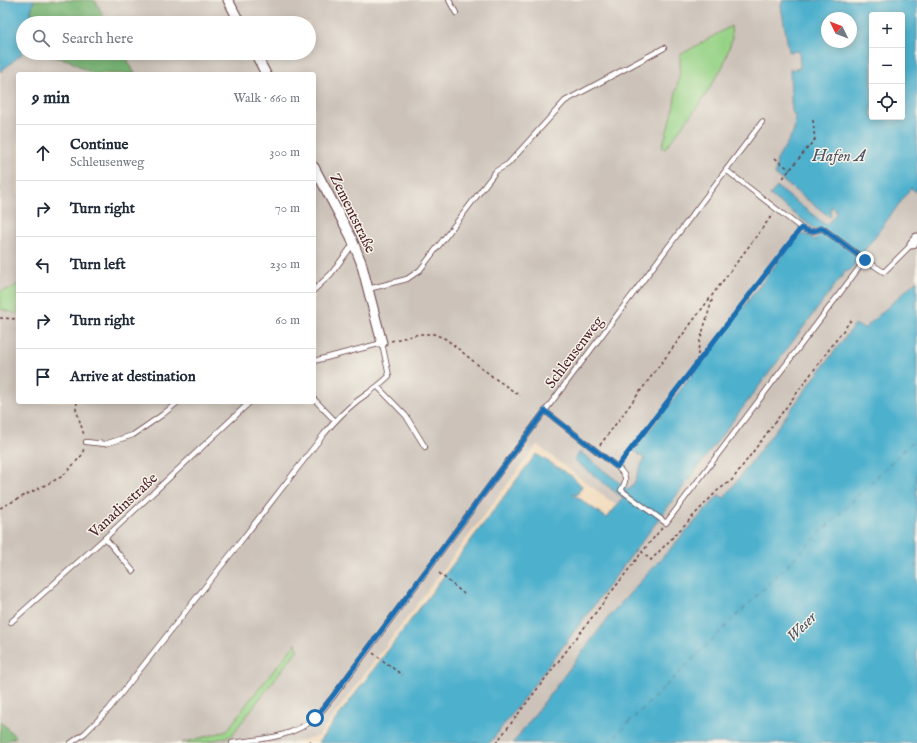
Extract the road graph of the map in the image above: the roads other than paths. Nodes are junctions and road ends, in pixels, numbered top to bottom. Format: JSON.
{"nodes":[{"id":1,"x":228,"y":0,"type":"edge"},
{"id":2,"x":449,"y":0,"type":"edge"},
{"id":3,"x":456,"y":13,"type":"dead end"},
{"id":4,"x":236,"y":16,"type":"edge"},
{"id":5,"x":664,"y":48,"type":"dead end"},
{"id":6,"x":259,"y":60,"type":"edge"},
{"id":7,"x":265,"y":72,"type":"edge"},
{"id":8,"x":762,"y":122,"type":"dead end"},
{"id":9,"x":726,"y":170,"type":"junction"},
{"id":10,"x":316,"y":171,"type":"edge"},
{"id":11,"x":914,"y":241,"type":"edge"},
{"id":12,"x":354,"y":244,"type":"junction"},
{"id":13,"x":865,"y":260,"type":"junction"},
{"id":14,"x":316,"y":288,"type":"edge"},
{"id":15,"x":368,"y":289,"type":"junction"},
{"id":16,"x":382,"y":343,"type":"junction"},
{"id":17,"x":316,"y":360,"type":"edge"},
{"id":18,"x":378,"y":387,"type":"junction"},
{"id":19,"x":316,"y":401,"type":"edge"},
{"id":20,"x":176,"y":404,"type":"edge"},
{"id":21,"x":248,"y":404,"type":"edge"},
{"id":22,"x":545,"y":411,"type":"junction"},
{"id":23,"x":335,"y":421,"type":"junction"},
{"id":24,"x":86,"y":442,"type":"road end"},
{"id":25,"x":425,"y":447,"type":"dead end"},
{"id":26,"x":105,"y":538,"type":"junction"},
{"id":27,"x":133,"y":571,"type":"dead end"},
{"id":28,"x":11,"y":622,"type":"dead end"},
{"id":29,"x":71,"y":743,"type":"edge"},
{"id":30,"x":232,"y":743,"type":"edge"}],
"edges":[{"from":1,"to":4,"type":"street"},
{"from":2,"to":3,"type":"lane"},
{"from":5,"to":15,"type":"lane"},
{"from":6,"to":7,"type":"street"},
{"from":8,"to":9,"type":"lane","name":"Schleusenweg"},
{"from":9,"to":13,"type":"lane"},
{"from":9,"to":22,"type":"lane","name":"Schleusenweg"},
{"from":10,"to":12,"type":"street","name":"Zementstraße"},
{"from":11,"to":13,"type":"lane"},
{"from":12,"to":14,"type":"lane"},
{"from":12,"to":15,"type":"street","name":"Zementstraße"},
{"from":13,"to":22,"type":"lane"},
{"from":15,"to":16,"type":"street","name":"Zementstraße"},
{"from":16,"to":17,"type":"lane"},
{"from":16,"to":18,"type":"lane"},
{"from":18,"to":23,"type":"lane"},
{"from":18,"to":25,"type":"lane"},
{"from":19,"to":23,"type":"lane"},
{"from":20,"to":24,"type":"lane"},
{"from":21,"to":26,"type":"lane","name":"Vanadinstraße"},
{"from":22,"to":30,"type":"lane","name":"Schleusenweg"},
{"from":23,"to":29,"type":"lane"},
{"from":26,"to":27,"type":"lane"},
{"from":26,"to":28,"type":"lane","name":"Vanadinstraße"}]}
